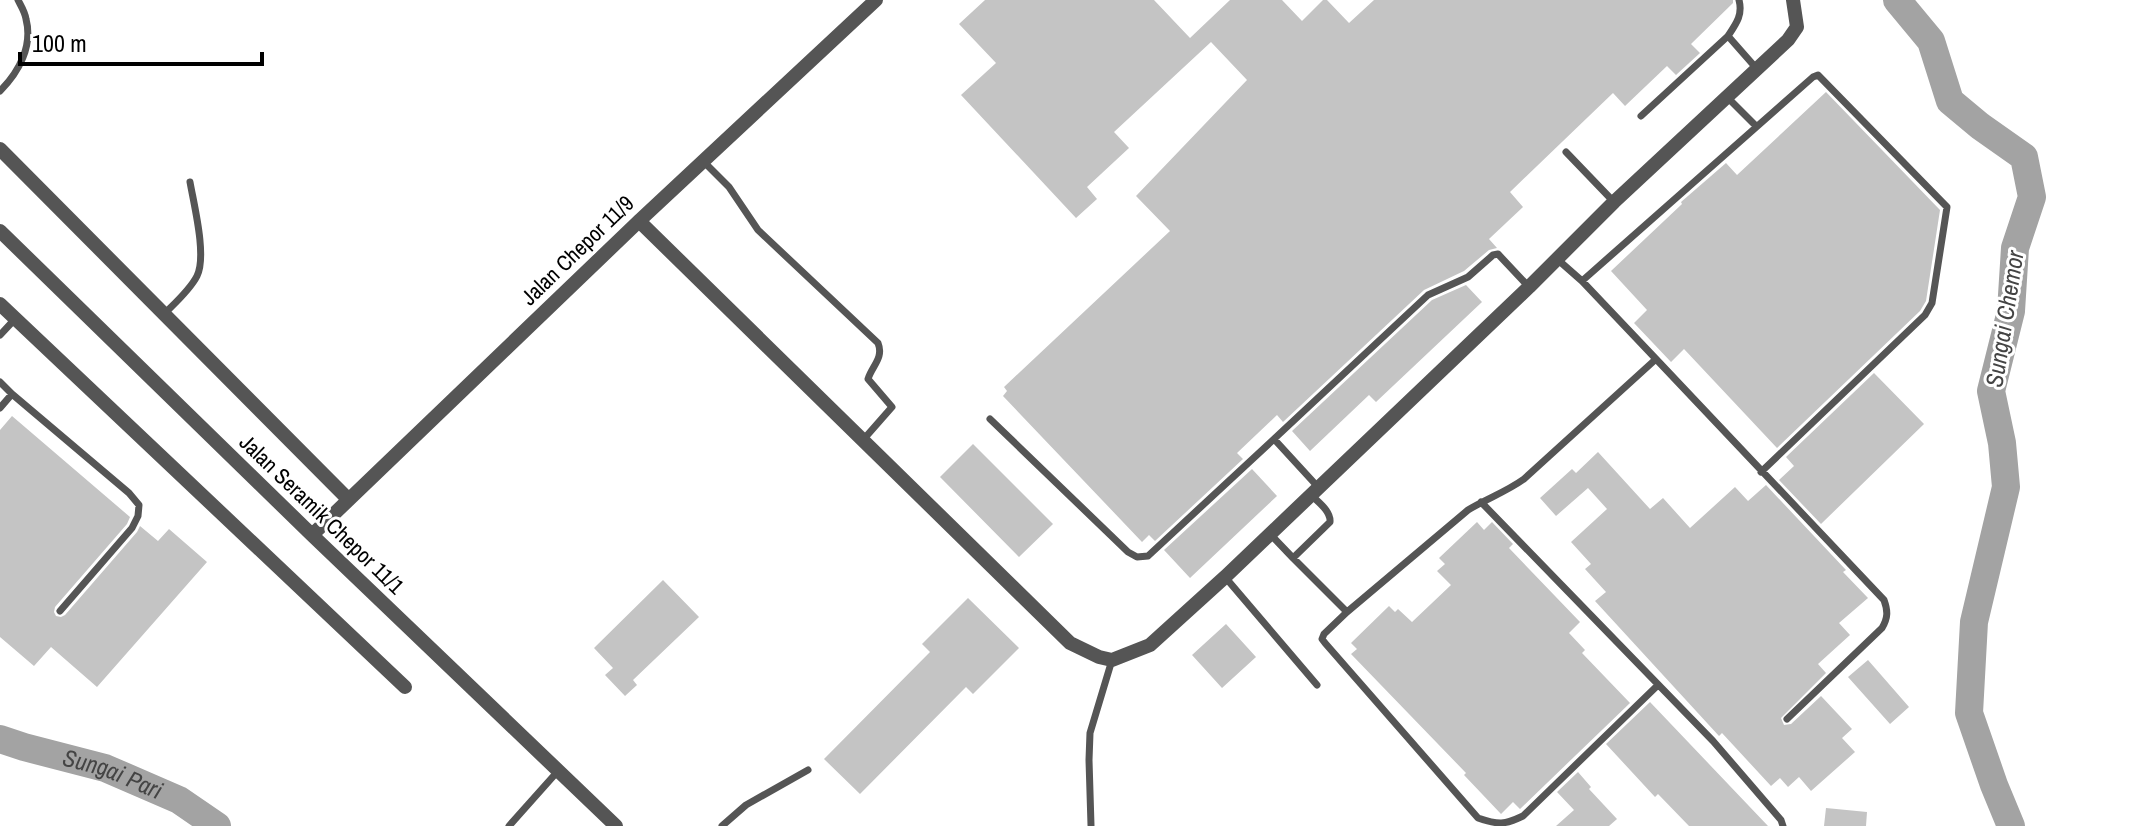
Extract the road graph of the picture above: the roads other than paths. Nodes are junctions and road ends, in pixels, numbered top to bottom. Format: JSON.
{"nodes":[{"id":1,"x":18,"y":0,"type":"edge"},
{"id":2,"x":876,"y":0,"type":"edge"},
{"id":3,"x":1739,"y":0,"type":"edge"},
{"id":4,"x":1794,"y":6,"type":"edge"},
{"id":5,"x":1728,"y":36,"type":"junction"},
{"id":6,"x":1757,"y":69,"type":"junction"},
{"id":7,"x":0,"y":91,"type":"edge"},
{"id":8,"x":1727,"y":97,"type":"junction"},
{"id":9,"x":1641,"y":116,"type":"dead end"},
{"id":10,"x":1756,"y":126,"type":"junction"},
{"id":11,"x":0,"y":149,"type":"edge"},
{"id":12,"x":1566,"y":152,"type":"dead end"},
{"id":13,"x":703,"y":161,"type":"junction"},
{"id":14,"x":190,"y":182,"type":"dead end"},
{"id":15,"x":1614,"y":202,"type":"junction"},
{"id":16,"x":639,"y":221,"type":"junction"},
{"id":17,"x":0,"y":231,"type":"edge"},
{"id":18,"x":1557,"y":259,"type":"junction"},
{"id":19,"x":1582,"y":281,"type":"junction"},
{"id":20,"x":1529,"y":287,"type":"junction"},
{"id":21,"x":0,"y":304,"type":"edge"},
{"id":22,"x":164,"y":314,"type":"junction"},
{"id":23,"x":15,"y":319,"type":"junction"},
{"id":24,"x":0,"y":335,"type":"edge"},
{"id":25,"x":1656,"y":359,"type":"junction"},
{"id":26,"x":0,"y":382,"type":"edge"},
{"id":27,"x":12,"y":394,"type":"junction"},
{"id":28,"x":0,"y":408,"type":"edge"},
{"id":29,"x":990,"y":419,"type":"dead end"},
{"id":30,"x":1274,"y":439,"type":"junction"},
{"id":31,"x":863,"y":440,"type":"junction"},
{"id":32,"x":1761,"y":472,"type":"junction"},
{"id":33,"x":1314,"y":491,"type":"junction"},
{"id":34,"x":348,"y":499,"type":"junction"},
{"id":35,"x":1481,"y":502,"type":"junction"},
{"id":36,"x":1270,"y":534,"type":"junction"},
{"id":37,"x":312,"y":535,"type":"junction"},
{"id":38,"x":1293,"y":558,"type":"junction"},
{"id":39,"x":1225,"y":577,"type":"junction"},
{"id":40,"x":60,"y":611,"type":"dead end"},
{"id":41,"x":1347,"y":612,"type":"junction"},
{"id":42,"x":1112,"y":660,"type":"junction"},
{"id":43,"x":1317,"y":685,"type":"dead end"},
{"id":44,"x":1658,"y":685,"type":"junction"},
{"id":45,"x":405,"y":687,"type":"dead end"},
{"id":46,"x":1787,"y":719,"type":"dead end"},
{"id":47,"x":808,"y":770,"type":"dead end"},
{"id":48,"x":558,"y":771,"type":"junction"},
{"id":49,"x":1091,"y":825,"type":"edge"},
{"id":50,"x":509,"y":826,"type":"edge"},
{"id":51,"x":616,"y":826,"type":"edge"},
{"id":52,"x":722,"y":826,"type":"edge"},
{"id":53,"x":1783,"y":826,"type":"edge"}],
"edges":[{"from":1,"to":7,"type":"lane"},
{"from":2,"to":13,"type":"street","name":"Jalan Chepor 11/9"},
{"from":3,"to":5,"type":"lane"},
{"from":4,"to":6,"type":"street"},
{"from":5,"to":6,"type":"lane"},
{"from":5,"to":9,"type":"lane"},
{"from":6,"to":8,"type":"street"},
{"from":8,"to":10,"type":"lane"},
{"from":8,"to":15,"type":"street"},
{"from":10,"to":19,"type":"lane"},
{"from":10,"to":32,"type":"lane"},
{"from":11,"to":22,"type":"street"},
{"from":12,"to":15,"type":"lane"},
{"from":13,"to":16,"type":"street","name":"Jalan Chepor 11/9"},
{"from":13,"to":31,"type":"lane"},
{"from":14,"to":22,"type":"lane"},
{"from":15,"to":18,"type":"street"},
{"from":16,"to":31,"type":"street"},
{"from":16,"to":34,"type":"street","name":"Jalan Chepor 11/9"},
{"from":17,"to":37,"type":"street","name":"Jalan Seramik Chepor 11/1"},
{"from":18,"to":19,"type":"lane"},
{"from":18,"to":20,"type":"street"},
{"from":19,"to":25,"type":"lane"},
{"from":20,"to":30,"type":"lane"},
{"from":20,"to":33,"type":"street"},
{"from":21,"to":23,"type":"street"},
{"from":22,"to":34,"type":"street"},
{"from":23,"to":24,"type":"lane"},
{"from":23,"to":45,"type":"street"},
{"from":25,"to":32,"type":"lane"},
{"from":25,"to":35,"type":"lane"},
{"from":26,"to":27,"type":"lane"},
{"from":27,"to":28,"type":"lane"},
{"from":27,"to":40,"type":"lane"},
{"from":29,"to":30,"type":"lane"},
{"from":30,"to":33,"type":"lane"},
{"from":31,"to":42,"type":"street"},
{"from":32,"to":46,"type":"lane"},
{"from":33,"to":36,"type":"street"},
{"from":33,"to":38,"type":"lane"},
{"from":34,"to":37,"type":"street","name":"Jalan Chepor 11/9"},
{"from":35,"to":41,"type":"lane"},
{"from":35,"to":44,"type":"lane"},
{"from":36,"to":38,"type":"lane"},
{"from":36,"to":39,"type":"street"},
{"from":37,"to":48,"type":"street","name":"Jalan Seramik Chepor 11/1"},
{"from":38,"to":41,"type":"lane"},
{"from":39,"to":42,"type":"street"},
{"from":39,"to":43,"type":"lane"},
{"from":41,"to":44,"type":"lane"},
{"from":42,"to":49,"type":"lane"},
{"from":44,"to":53,"type":"lane"},
{"from":47,"to":52,"type":"lane"},
{"from":48,"to":50,"type":"lane"},
{"from":48,"to":51,"type":"street","name":"Jalan Seramik Chepor 11/1"}]}
